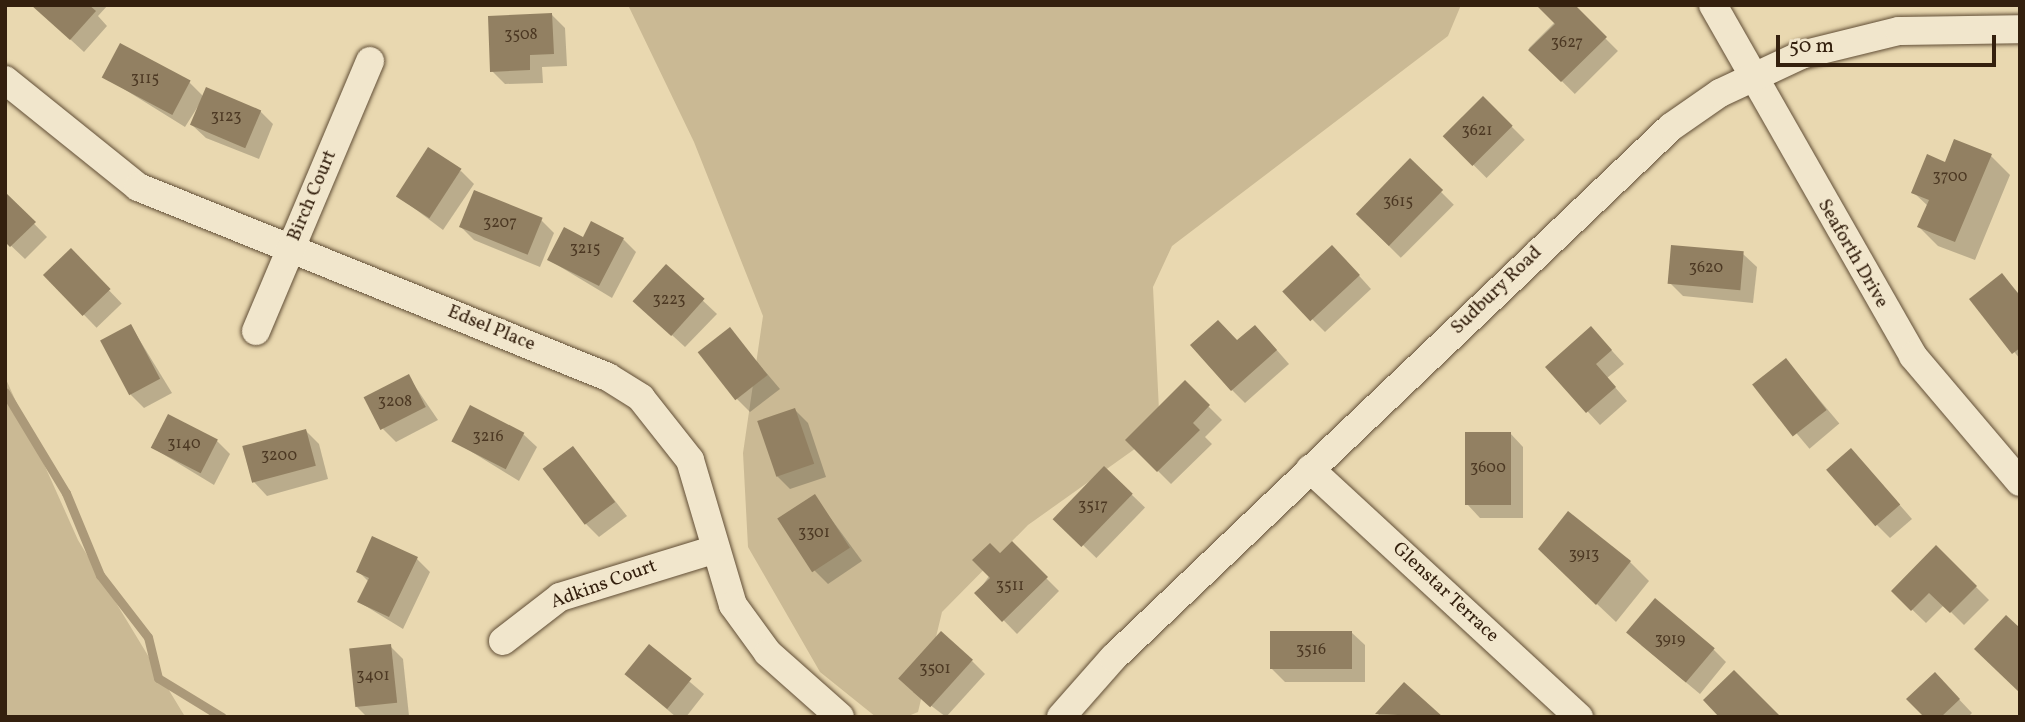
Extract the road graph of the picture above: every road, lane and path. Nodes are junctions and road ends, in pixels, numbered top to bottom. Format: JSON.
{"nodes":[{"id":1,"x":1713,"y":5,"type":"edge"},
{"id":2,"x":2020,"y":29,"type":"edge"},
{"id":3,"x":370,"y":61,"type":"dead end"},
{"id":4,"x":1753,"y":75,"type":"junction"},
{"id":5,"x":5,"y":80,"type":"edge"},
{"id":6,"x":291,"y":248,"type":"junction"},
{"id":7,"x":256,"y":331,"type":"dead end"},
{"id":8,"x":1310,"y":469,"type":"junction"},
{"id":9,"x":2020,"y":482,"type":"edge"},
{"id":10,"x":716,"y":549,"type":"junction"},
{"id":11,"x":503,"y":641,"type":"dead end"},
{"id":12,"x":840,"y":717,"type":"edge"},
{"id":13,"x":1061,"y":717,"type":"edge"},
{"id":14,"x":1580,"y":717,"type":"edge"}],
"edges":[{"from":1,"to":4,"type":"street","name":"Seaforth Drive"},
{"from":2,"to":4,"type":"street","name":"Sudbury Road"},
{"from":3,"to":6,"type":"street","name":"Birch Court"},
{"from":4,"to":8,"type":"street","name":"Sudbury Road"},
{"from":4,"to":9,"type":"street","name":"Seaforth Drive"},
{"from":5,"to":6,"type":"street","name":"Edsel Place"},
{"from":6,"to":7,"type":"street","name":"Birch Court"},
{"from":6,"to":10,"type":"street","name":"Edsel Place"},
{"from":8,"to":13,"type":"street","name":"Sudbury Road"},
{"from":8,"to":14,"type":"street","name":"Glenstar Terrace"},
{"from":10,"to":11,"type":"street","name":"Adkins Court"},
{"from":10,"to":12,"type":"street","name":"Edsel Place"}]}
